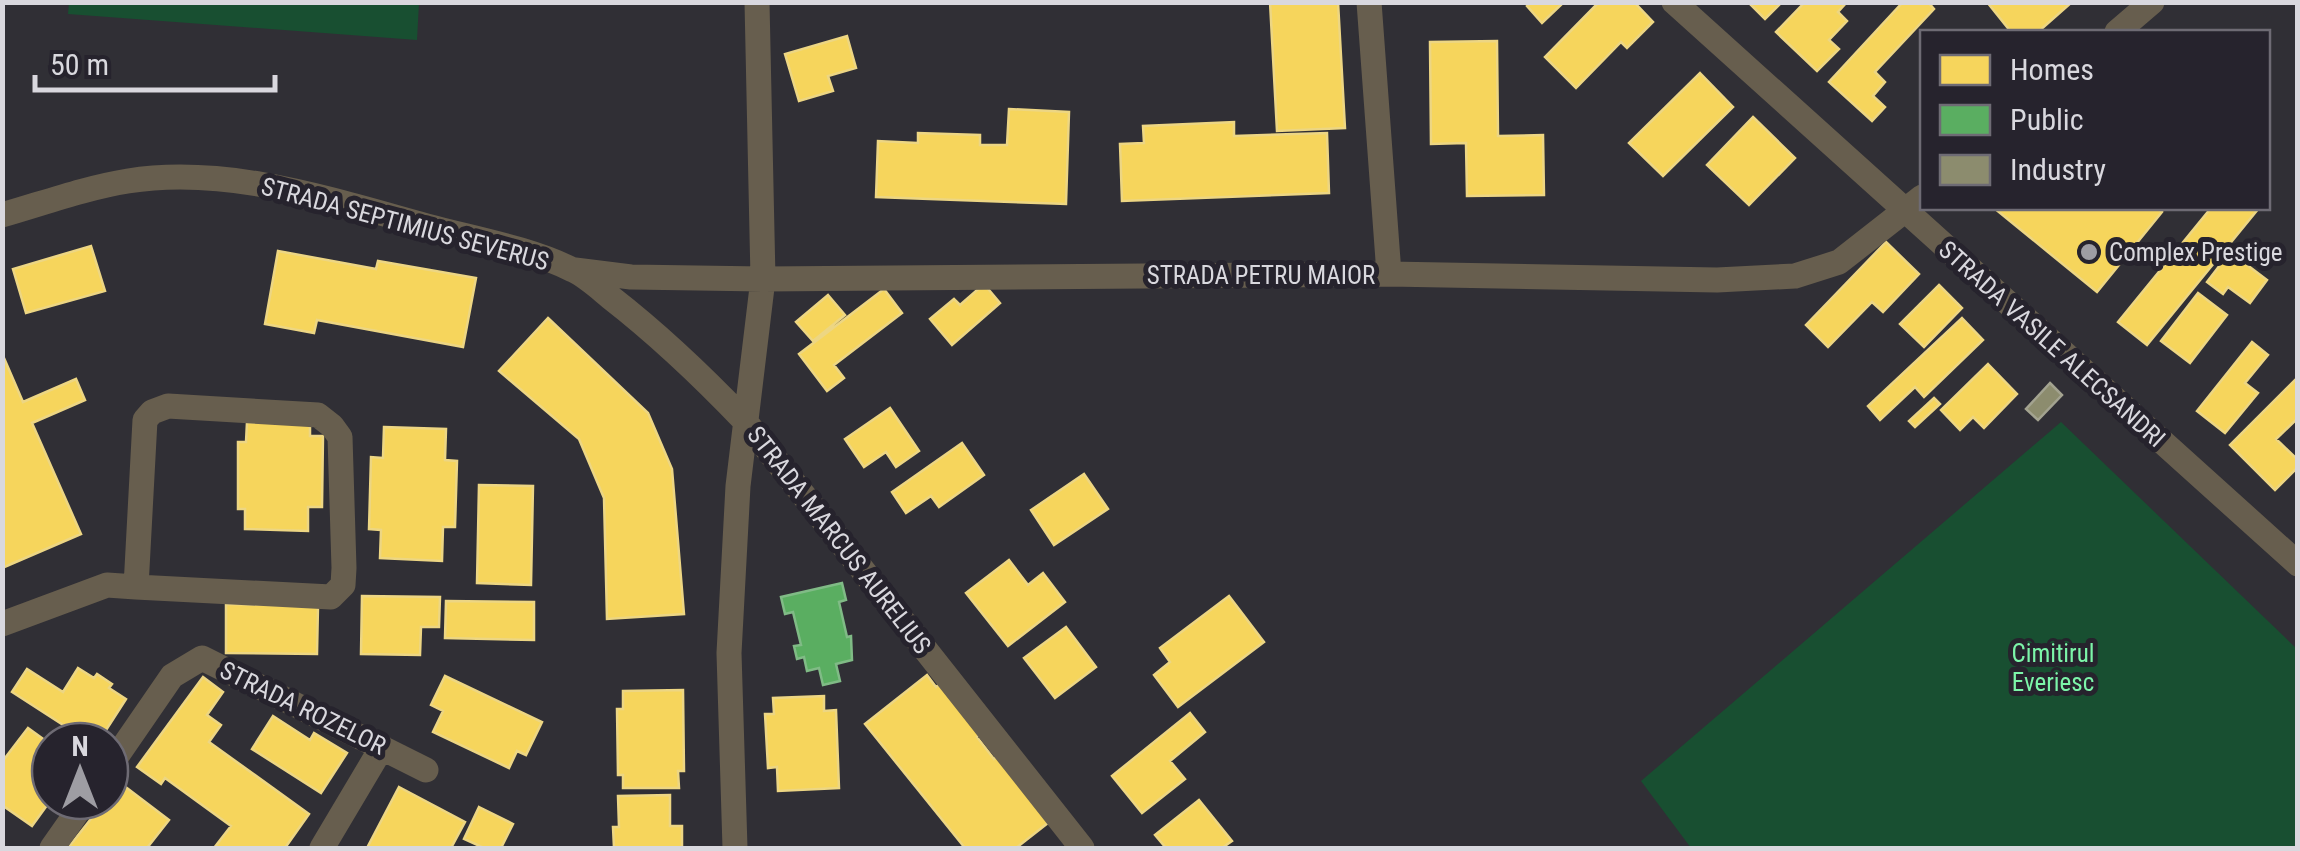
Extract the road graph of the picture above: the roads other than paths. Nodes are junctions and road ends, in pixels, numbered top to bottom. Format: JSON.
{"nodes":[{"id":1,"x":757,"y":2,"type":"edge"},
{"id":2,"x":1369,"y":2,"type":"edge"},
{"id":3,"x":1674,"y":2,"type":"edge"},
{"id":4,"x":2152,"y":2,"type":"edge"},
{"id":5,"x":2119,"y":30,"type":"edge"},
{"id":6,"x":1914,"y":205,"type":"edge"},
{"id":7,"x":2,"y":215,"type":"edge"},
{"id":8,"x":576,"y":270,"type":"junction"},
{"id":9,"x":1388,"y":274,"type":"junction"},
{"id":10,"x":763,"y":279,"type":"junction"},
{"id":11,"x":745,"y":421,"type":"junction"},
{"id":12,"x":2298,"y":564,"type":"edge"},
{"id":13,"x":136,"y":587,"type":"junction"},
{"id":14,"x":2,"y":624,"type":"edge"},
{"id":15,"x":130,"y":737,"type":"edge"},
{"id":16,"x":382,"y":748,"type":"junction"},
{"id":17,"x":426,"y":770,"type":"dead end"},
{"id":18,"x":72,"y":821,"type":"edge"},
{"id":19,"x":52,"y":848,"type":"edge"},
{"id":20,"x":322,"y":848,"type":"edge"},
{"id":21,"x":735,"y":848,"type":"edge"},
{"id":22,"x":1082,"y":848,"type":"edge"}],
"edges":[{"from":1,"to":10,"type":"street","name":"STRADA MARCUS AURELIUS"},
{"from":2,"to":9,"type":"street"},
{"from":3,"to":6,"type":"street","name":"STRADA VASILE ALECSANDRI"},
{"from":4,"to":5,"type":"street"},
{"from":6,"to":9,"type":"street","name":"STRADA PETRU MAIOR"},
{"from":6,"to":12,"type":"street","name":"STRADA VASILE ALECSANDRI"},
{"from":7,"to":8,"type":"street","name":"STRADA SEPTIMIUS SEVERUS"},
{"from":8,"to":10,"type":"street","name":"STRADA PETRU MAIOR"},
{"from":8,"to":11,"type":"street","name":"STRADA SEPTIMIUS SEVERUS"},
{"from":9,"to":10,"type":"street","name":"STRADA PETRU MAIOR"},
{"from":10,"to":11,"type":"street","name":"STRADA MARCUS AURELIUS"},
{"from":11,"to":21,"type":"street"},
{"from":11,"to":22,"type":"street","name":"STRADA MARCUS AURELIUS"},
{"from":13,"to":13,"type":"street"},
{"from":13,"to":14,"type":"street"},
{"from":15,"to":16,"type":"street","name":"STRADA ROZELOR"},
{"from":16,"to":17,"type":"street","name":"STRADA ROZELOR"},
{"from":16,"to":20,"type":"street"},
{"from":18,"to":19,"type":"street"}]}
